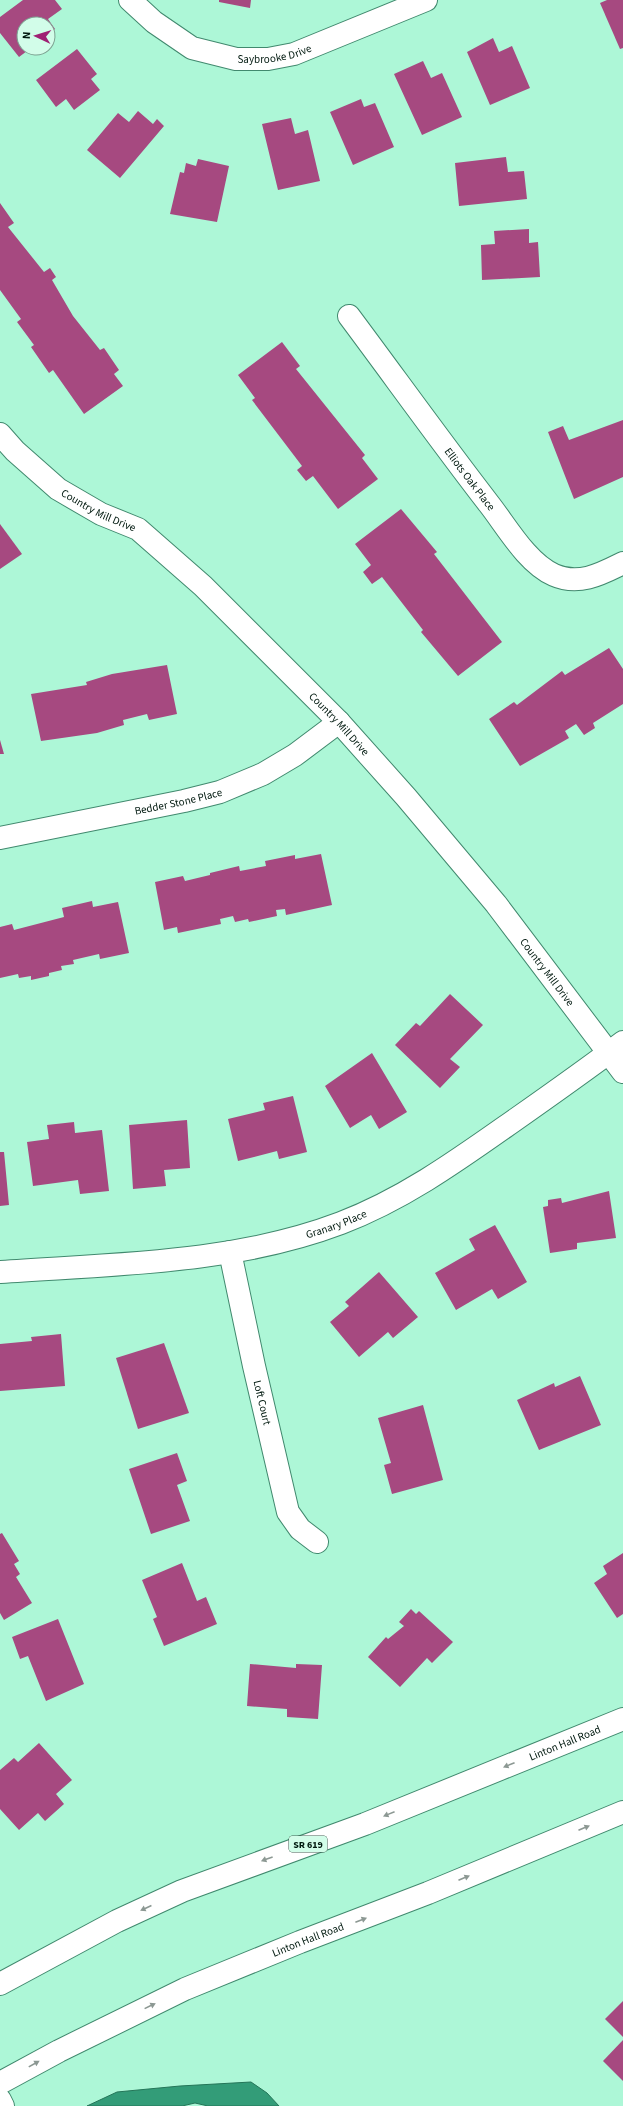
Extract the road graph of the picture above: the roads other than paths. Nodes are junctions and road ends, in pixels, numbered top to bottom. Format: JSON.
{"nodes":[{"id":1,"x":130,"y":0,"type":"edge"},
{"id":2,"x":426,"y":0,"type":"edge"},
{"id":3,"x":350,"y":316,"type":"dead end"},
{"id":4,"x":0,"y":434,"type":"edge"},
{"id":5,"x":623,"y":563,"type":"edge"},
{"id":6,"x":339,"y":722,"type":"junction"},
{"id":7,"x":0,"y":838,"type":"edge"},
{"id":8,"x":616,"y":1048,"type":"edge"},
{"id":9,"x":623,"y":1072,"type":"edge"},
{"id":10,"x":230,"y":1252,"type":"junction"},
{"id":11,"x":0,"y":1272,"type":"edge"},
{"id":12,"x":317,"y":1542,"type":"dead end"},
{"id":13,"x":623,"y":1719,"type":"edge"},
{"id":14,"x":623,"y":1812,"type":"edge"},
{"id":15,"x":0,"y":1984,"type":"edge"},
{"id":16,"x":0,"y":2083,"type":"edge"},
{"id":17,"x":0,"y":2100,"type":"edge"},
{"id":18,"x":3,"y":2106,"type":"edge"}],
"edges":[{"from":1,"to":2,"type":"street","name":"Saybrooke Drive"},
{"from":3,"to":5,"type":"street","name":"Elliots Oak Place"},
{"from":4,"to":6,"type":"street","name":"Country Mill Drive"},
{"from":6,"to":7,"type":"street","name":"Bedder Stone Place"},
{"from":6,"to":8,"type":"street","name":"Country Mill Drive"},
{"from":8,"to":9,"type":"street","name":"Country Mill Drive"},
{"from":8,"to":10,"type":"street","name":"Granary Place"},
{"from":10,"to":11,"type":"street","name":"Granary Place"},
{"from":10,"to":12,"type":"street","name":"Loft Court"},
{"from":13,"to":15,"type":"street","name":"Linton Hall Road","number":"SR 619","one_way":true},
{"from":16,"to":14,"type":"street","name":"Linton Hall Road","one_way":true},
{"from":17,"to":18,"type":"street"}]}
